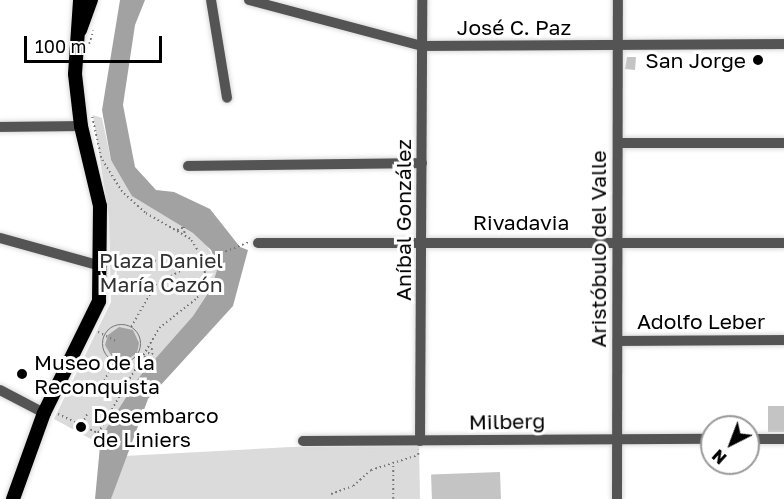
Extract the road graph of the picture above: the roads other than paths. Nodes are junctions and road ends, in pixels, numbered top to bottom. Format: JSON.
{"nodes":[{"id":1,"x":80,"y":0,"type":"edge"},
{"id":2,"x":91,"y":0,"type":"edge"},
{"id":3,"x":211,"y":0,"type":"edge"},
{"id":4,"x":249,"y":0,"type":"edge"},
{"id":5,"x":422,"y":0,"type":"edge"},
{"id":6,"x":618,"y":0,"type":"edge"},
{"id":7,"x":79,"y":32,"type":"junction"},
{"id":8,"x":784,"y":44,"type":"edge"},
{"id":9,"x":422,"y":46,"type":"junction"},
{"id":10,"x":618,"y":46,"type":"junction"},
{"id":11,"x":227,"y":98,"type":"dead end"},
{"id":12,"x":81,"y":126,"type":"junction"},
{"id":13,"x":0,"y":127,"type":"edge"},
{"id":14,"x":618,"y":143,"type":"junction"},
{"id":15,"x":784,"y":143,"type":"edge"},
{"id":16,"x":422,"y":163,"type":"junction"},
{"id":17,"x":188,"y":166,"type":"dead end"},
{"id":18,"x":0,"y":238,"type":"edge"},
{"id":19,"x":618,"y":241,"type":"junction"},
{"id":20,"x":423,"y":242,"type":"junction"},
{"id":21,"x":258,"y":243,"type":"dead end"},
{"id":22,"x":784,"y":243,"type":"edge"},
{"id":23,"x":107,"y":264,"type":"junction"},
{"id":24,"x":784,"y":340,"type":"edge"},
{"id":25,"x":618,"y":341,"type":"junction"},
{"id":26,"x":0,"y":390,"type":"edge"},
{"id":27,"x":47,"y":407,"type":"junction"},
{"id":28,"x":617,"y":439,"type":"junction"},
{"id":29,"x":700,"y":439,"type":"edge"},
{"id":30,"x":760,"y":439,"type":"edge"},
{"id":31,"x":784,"y":439,"type":"edge"},
{"id":32,"x":303,"y":441,"type":"dead end"},
{"id":33,"x":420,"y":441,"type":"junction"},
{"id":34,"x":13,"y":499,"type":"edge"},
{"id":35,"x":617,"y":499,"type":"edge"}],
"edges":[{"from":1,"to":7,"type":"main road"},
{"from":2,"to":7,"type":"main road"},
{"from":3,"to":11,"type":"street"},
{"from":4,"to":9,"type":"street","name":"José C. Paz"},
{"from":5,"to":9,"type":"street","name":"Aníbal González"},
{"from":6,"to":10,"type":"street","name":"Aristóbulo del Valle"},
{"from":7,"to":12,"type":"main road"},
{"from":8,"to":10,"type":"street","name":"José C. Paz"},
{"from":9,"to":10,"type":"street","name":"José C. Paz"},
{"from":9,"to":16,"type":"street","name":"Aníbal González"},
{"from":10,"to":14,"type":"street","name":"Aristóbulo del Valle"},
{"from":12,"to":13,"type":"street"},
{"from":12,"to":23,"type":"main road"},
{"from":14,"to":15,"type":"street"},
{"from":14,"to":19,"type":"street","name":"Aristóbulo del Valle"},
{"from":16,"to":17,"type":"street"},
{"from":16,"to":20,"type":"street","name":"Aníbal González"},
{"from":18,"to":23,"type":"street"},
{"from":19,"to":20,"type":"street","name":"Rivadavia"},
{"from":19,"to":22,"type":"street","name":"Rivadavia"},
{"from":19,"to":25,"type":"street","name":"Aristóbulo del Valle"},
{"from":20,"to":21,"type":"street","name":"Rivadavia"},
{"from":20,"to":33,"type":"street","name":"Aníbal González"},
{"from":23,"to":27,"type":"main road"},
{"from":24,"to":25,"type":"street","name":"Adolfo Leber"},
{"from":25,"to":28,"type":"street","name":"Aristóbulo del Valle"},
{"from":26,"to":27,"type":"street"},
{"from":27,"to":34,"type":"main road"},
{"from":28,"to":29,"type":"street","name":"Milberg"},
{"from":28,"to":33,"type":"street","name":"Milberg"},
{"from":28,"to":35,"type":"street","name":"Aristóbulo del Valle"},
{"from":30,"to":31,"type":"street"},
{"from":32,"to":33,"type":"street","name":"Milberg"}]}
